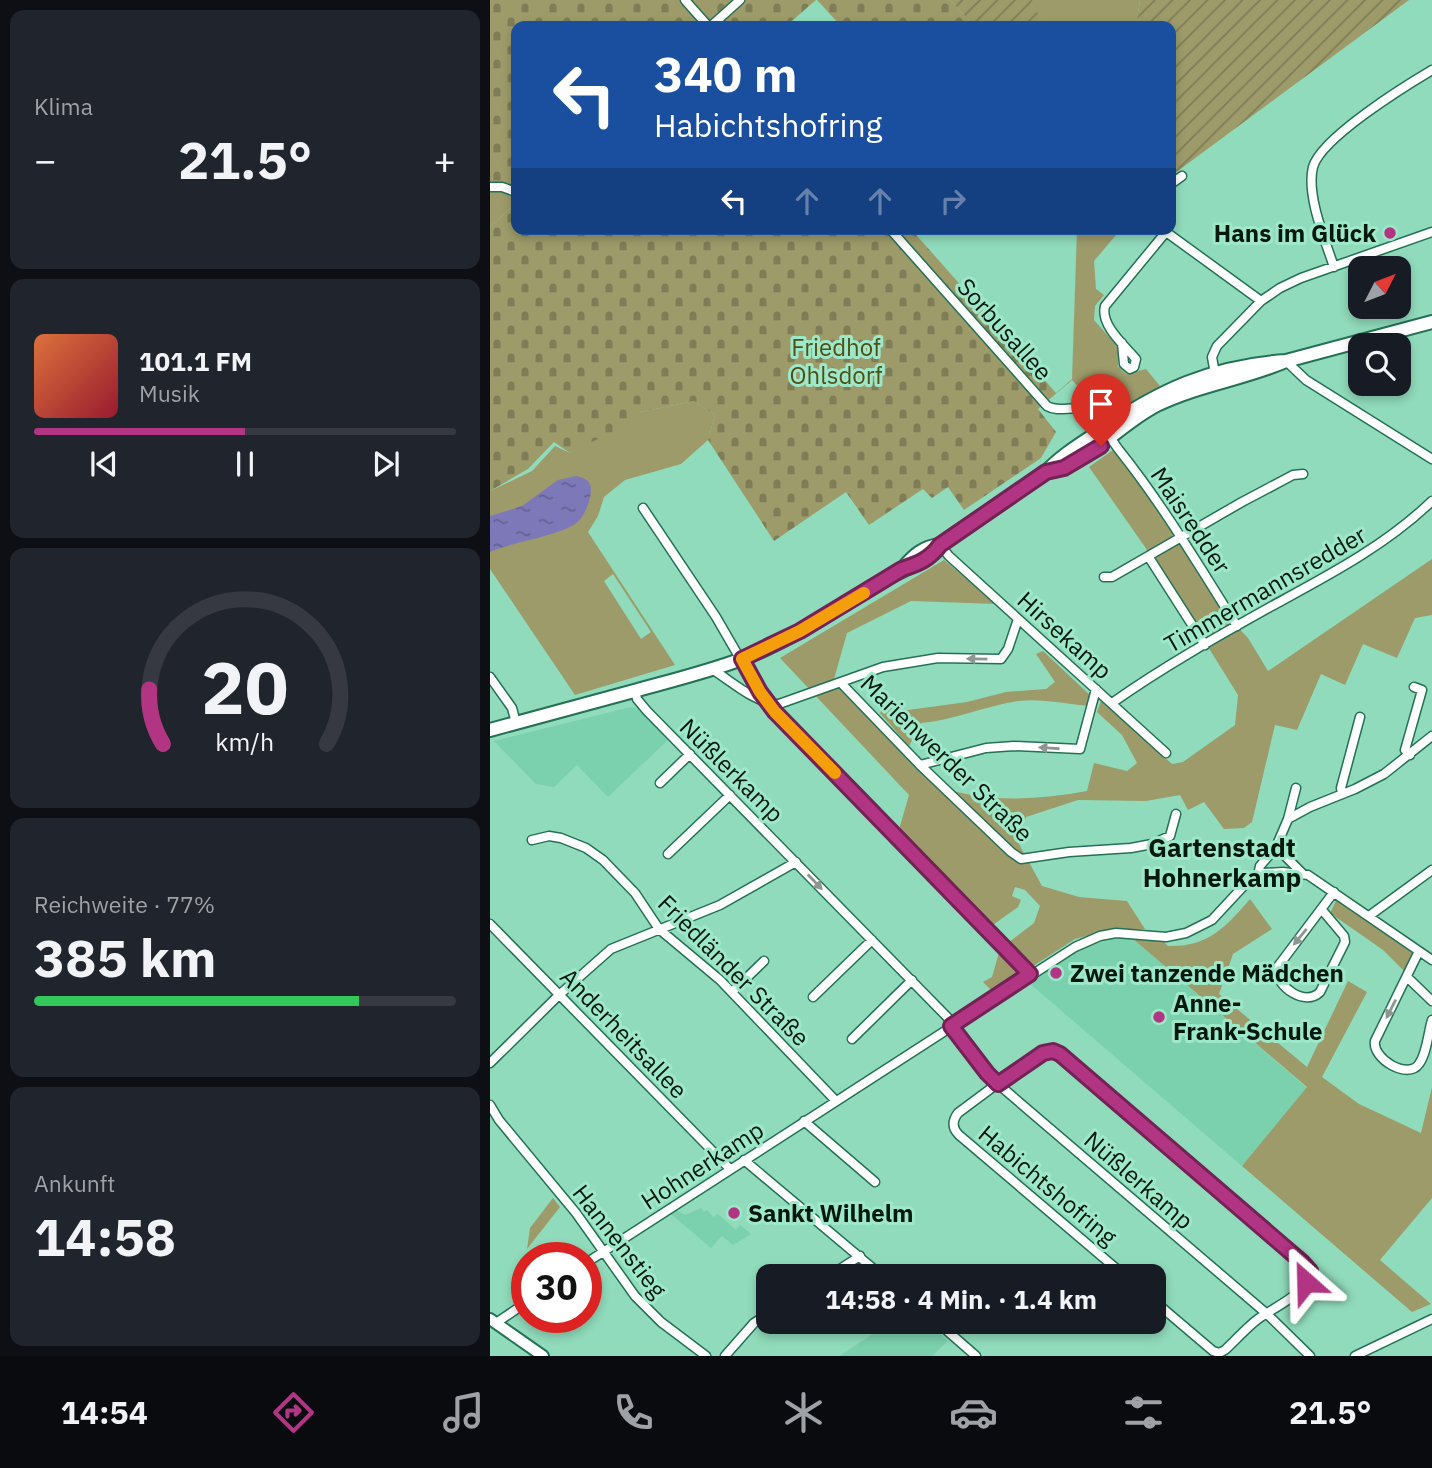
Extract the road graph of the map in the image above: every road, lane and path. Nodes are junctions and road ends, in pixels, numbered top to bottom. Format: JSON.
{"nodes":[{"id":1,"x":685,"y":0,"type":"edge"},
{"id":2,"x":740,"y":0,"type":"edge"},
{"id":3,"x":704,"y":21,"type":"edge"},
{"id":4,"x":715,"y":21,"type":"edge"},
{"id":5,"x":1432,"y":70,"type":"edge"},
{"id":6,"x":1182,"y":176,"type":"dead end"},
{"id":7,"x":1176,"y":180,"type":"edge"},
{"id":8,"x":490,"y":187,"type":"edge"},
{"id":9,"x":511,"y":190,"type":"edge"},
{"id":10,"x":1432,"y":232,"type":"edge"},
{"id":11,"x":895,"y":235,"type":"edge"},
{"id":12,"x":1161,"y":235,"type":"edge"},
{"id":13,"x":1169,"y":235,"type":"edge"},
{"id":14,"x":1334,"y":267,"type":"junction"},
{"id":15,"x":1261,"y":302,"type":"junction"},
{"id":16,"x":1432,"y":322,"type":"edge"},
{"id":17,"x":1122,"y":343,"type":"dead end"},
{"id":18,"x":1286,"y":361,"type":"junction"},
{"id":19,"x":1216,"y":379,"type":"junction"},
{"id":20,"x":1107,"y":434,"type":"junction"},
{"id":21,"x":1432,"y":459,"type":"edge"},
{"id":22,"x":1303,"y":474,"type":"dead end"},
{"id":23,"x":1432,"y":501,"type":"edge"},
{"id":24,"x":643,"y":508,"type":"dead end"},
{"id":25,"x":1181,"y":537,"type":"junction"},
{"id":26,"x":940,"y":545,"type":"junction"},
{"id":27,"x":1150,"y":559,"type":"dead end"},
{"id":28,"x":1104,"y":577,"type":"dead end"},
{"id":29,"x":1018,"y":619,"type":"junction"},
{"id":30,"x":1237,"y":626,"type":"junction"},
{"id":31,"x":1205,"y":645,"type":"junction"},
{"id":32,"x":742,"y":659,"type":"junction"},
{"id":33,"x":712,"y":669,"type":"junction"},
{"id":34,"x":490,"y":677,"type":"edge"},
{"id":35,"x":841,"y":683,"type":"junction"},
{"id":36,"x":1414,"y":687,"type":"dead end"},
{"id":37,"x":1096,"y":689,"type":"junction"},
{"id":38,"x":635,"y":690,"type":"junction"},
{"id":39,"x":768,"y":703,"type":"junction"},
{"id":40,"x":1112,"y":703,"type":"junction"},
{"id":41,"x":1360,"y":717,"type":"dead end"},
{"id":42,"x":516,"y":723,"type":"junction"},
{"id":43,"x":490,"y":730,"type":"edge"},
{"id":44,"x":1432,"y":736,"type":"edge"},
{"id":45,"x":1166,"y":752,"type":"dead end"},
{"id":46,"x":690,"y":754,"type":"junction"},
{"id":47,"x":1410,"y":755,"type":"junction"},
{"id":48,"x":920,"y":765,"type":"junction"},
{"id":49,"x":660,"y":783,"type":"dead end"},
{"id":50,"x":1296,"y":788,"type":"dead end"},
{"id":51,"x":1342,"y":794,"type":"junction"},
{"id":52,"x":730,"y":795,"type":"junction"},
{"id":53,"x":1176,"y":814,"type":"dead end"},
{"id":54,"x":1288,"y":819,"type":"junction"},
{"id":55,"x":531,"y":840,"type":"dead end"},
{"id":56,"x":1276,"y":847,"type":"junction"},
{"id":57,"x":668,"y":854,"type":"dead end"},
{"id":58,"x":796,"y":862,"type":"junction"},
{"id":59,"x":1432,"y":870,"type":"edge"},
{"id":60,"x":1302,"y":873,"type":"junction"},
{"id":61,"x":1258,"y":875,"type":"junction"},
{"id":62,"x":1334,"y":892,"type":"junction"},
{"id":63,"x":1322,"y":910,"type":"junction"},
{"id":64,"x":1369,"y":916,"type":"junction"},
{"id":65,"x":490,"y":924,"type":"edge"},
{"id":66,"x":659,"y":929,"type":"junction"},
{"id":67,"x":872,"y":940,"type":"junction"},
{"id":68,"x":1419,"y":951,"type":"junction"},
{"id":69,"x":1432,"y":960,"type":"edge"},
{"id":70,"x":764,"y":961,"type":"dead end"},
{"id":71,"x":1030,"y":974,"type":"junction"},
{"id":72,"x":1407,"y":976,"type":"junction"},
{"id":73,"x":912,"y":980,"type":"junction"},
{"id":74,"x":732,"y":992,"type":"junction"},
{"id":75,"x":559,"y":995,"type":"junction"},
{"id":76,"x":813,"y":997,"type":"dead end"},
{"id":77,"x":1432,"y":1000,"type":"edge"},
{"id":78,"x":1432,"y":1020,"type":"edge"},
{"id":79,"x":952,"y":1025,"type":"junction"},
{"id":80,"x":852,"y":1039,"type":"dead end"},
{"id":81,"x":490,"y":1063,"type":"edge"},
{"id":82,"x":998,"y":1084,"type":"junction"},
{"id":83,"x":836,"y":1101,"type":"junction"},
{"id":84,"x":490,"y":1105,"type":"edge"},
{"id":85,"x":804,"y":1121,"type":"junction"},
{"id":86,"x":744,"y":1160,"type":"junction"},
{"id":87,"x":730,"y":1170,"type":"junction"},
{"id":88,"x":875,"y":1182,"type":"dead end"},
{"id":89,"x":604,"y":1252,"type":"junction"},
{"id":90,"x":859,"y":1256,"type":"junction"},
{"id":91,"x":847,"y":1264,"type":"edge"},
{"id":92,"x":868,"y":1264,"type":"edge"},
{"id":93,"x":1111,"y":1264,"type":"edge"},
{"id":94,"x":511,"y":1311,"type":"edge"},
{"id":95,"x":1166,"y":1311,"type":"edge"},
{"id":96,"x":1266,"y":1314,"type":"junction"},
{"id":97,"x":1432,"y":1319,"type":"edge"},
{"id":98,"x":493,"y":1321,"type":"edge"},
{"id":99,"x":756,"y":1322,"type":"edge"},
{"id":100,"x":951,"y":1334,"type":"edge"},
{"id":101,"x":543,"y":1356,"type":"edge"},
{"id":102,"x":706,"y":1356,"type":"edge"},
{"id":103,"x":725,"y":1356,"type":"edge"},
{"id":104,"x":976,"y":1356,"type":"edge"},
{"id":105,"x":1310,"y":1356,"type":"edge"},
{"id":106,"x":1355,"y":1356,"type":"edge"}],
"edges":[{"from":1,"to":3,"type":"street"},
{"from":2,"to":4,"type":"street"},
{"from":5,"to":14,"type":"street"},
{"from":6,"to":7,"type":"street"},
{"from":8,"to":9,"type":"street"},
{"from":10,"to":14,"type":"street"},
{"from":11,"to":20,"type":"street","name":"Sorbusallee"},
{"from":12,"to":17,"type":"street"},
{"from":13,"to":15,"type":"street"},
{"from":14,"to":15,"type":"street"},
{"from":15,"to":19,"type":"street"},
{"from":16,"to":18,"type":"main road"},
{"from":18,"to":19,"type":"main road"},
{"from":18,"to":21,"type":"street"},
{"from":19,"to":20,"type":"main road"},
{"from":20,"to":25,"type":"street","name":"Maisredder"},
{"from":20,"to":26,"type":"main road"},
{"from":22,"to":25,"type":"street"},
{"from":23,"to":30,"type":"street","name":"Timmermannsredder"},
{"from":24,"to":32,"type":"street"},
{"from":25,"to":28,"type":"street"},
{"from":25,"to":30,"type":"street","name":"Maisredder"},
{"from":26,"to":29,"type":"street","name":"Hirsekamp"},
{"from":26,"to":32,"type":"main road"},
{"from":27,"to":31,"type":"street"},
{"from":29,"to":35,"type":"street","one_way":true},
{"from":29,"to":37,"type":"street","name":"Hirsekamp"},
{"from":30,"to":31,"type":"street","name":"Timmermannsredder"},
{"from":31,"to":40,"type":"street","name":"Timmermannsredder"},
{"from":32,"to":33,"type":"main road"},
{"from":32,"to":39,"type":"street"},
{"from":33,"to":38,"type":"main road"},
{"from":33,"to":39,"type":"street"},
{"from":34,"to":42,"type":"street"},
{"from":35,"to":39,"type":"street"},
{"from":35,"to":48,"type":"street","name":"Marienwerder Straße"},
{"from":36,"to":47,"type":"street"},
{"from":37,"to":40,"type":"street","name":"Hirsekamp"},
{"from":37,"to":48,"type":"street","one_way":true},
{"from":38,"to":42,"type":"main road"},
{"from":38,"to":46,"type":"street","name":"Nüßlerkamp"},
{"from":39,"to":71,"type":"street"},
{"from":40,"to":45,"type":"street","name":"Hirsekamp"},
{"from":41,"to":51,"type":"street"},
{"from":42,"to":43,"type":"main road"},
{"from":44,"to":47,"type":"street"},
{"from":46,"to":49,"type":"street"},
{"from":46,"to":52,"type":"street","name":"Nüßlerkamp"},
{"from":47,"to":51,"type":"street"},
{"from":48,"to":53,"type":"street","name":"Marienwerder Straße"},
{"from":50,"to":54,"type":"street","name":"Hohnerkamp"},
{"from":51,"to":54,"type":"street"},
{"from":52,"to":57,"type":"street"},
{"from":52,"to":58,"type":"street","name":"Nüßlerkamp"},
{"from":54,"to":56,"type":"street","name":"Hohnerkamp"},
{"from":55,"to":66,"type":"street","name":"Friedländer Straße"},
{"from":56,"to":60,"type":"street"},
{"from":56,"to":61,"type":"street","name":"Hohnerkamp"},
{"from":58,"to":66,"type":"street"},
{"from":58,"to":67,"type":"street","name":"Nüßlerkamp","one_way":true},
{"from":59,"to":64,"type":"street"},
{"from":60,"to":61,"type":"street"},
{"from":60,"to":62,"type":"street"},
{"from":61,"to":71,"type":"street","name":"Hohnerkamp"},
{"from":62,"to":63,"type":"street"},
{"from":62,"to":64,"type":"street"},
{"from":63,"to":63,"type":"street","one_way":true},
{"from":64,"to":68,"type":"street"},
{"from":65,"to":75,"type":"street","name":"Anderheitsallee"},
{"from":66,"to":74,"type":"street","name":"Friedländer Straße"},
{"from":66,"to":75,"type":"street"},
{"from":67,"to":73,"type":"street","name":"Nüßlerkamp"},
{"from":67,"to":76,"type":"street"},
{"from":68,"to":69,"type":"street"},
{"from":68,"to":72,"type":"street"},
{"from":70,"to":74,"type":"street"},
{"from":71,"to":79,"type":"street","name":"Hohnerkamp"},
{"from":72,"to":77,"type":"street"},
{"from":72,"to":78,"type":"street","one_way":true},
{"from":73,"to":79,"type":"street","name":"Nüßlerkamp"},
{"from":73,"to":80,"type":"street"},
{"from":74,"to":83,"type":"street","name":"Friedländer Straße"},
{"from":75,"to":81,"type":"street"},
{"from":75,"to":87,"type":"street","name":"Anderheitsallee"},
{"from":79,"to":82,"type":"street","name":"Nüßlerkamp"},
{"from":79,"to":83,"type":"street","name":"Hohnerkamp"},
{"from":82,"to":93,"type":"street","name":"Habichtshofring"},
{"from":82,"to":96,"type":"street","name":"Nüßlerkamp"},
{"from":82,"to":96,"type":"street","name":"Habichtshofring"},
{"from":83,"to":85,"type":"street","name":"Hohnerkamp"},
{"from":84,"to":89,"type":"street","name":"Hannenstieg"},
{"from":85,"to":86,"type":"street","name":"Hohnerkamp"},
{"from":85,"to":88,"type":"street"},
{"from":86,"to":87,"type":"street","name":"Hohnerkamp"},
{"from":86,"to":90,"type":"street"},
{"from":87,"to":89,"type":"street","name":"Hohnerkamp"},
{"from":89,"to":102,"type":"street","name":"Hannenstieg"},
{"from":90,"to":91,"type":"street"},
{"from":90,"to":92,"type":"street"},
{"from":94,"to":98,"type":"street"},
{"from":95,"to":96,"type":"street","name":"Habichtshofring"},
{"from":96,"to":105,"type":"street","name":"Nüßlerkamp"},
{"from":97,"to":106,"type":"street"},
{"from":98,"to":101,"type":"street"},
{"from":99,"to":103,"type":"street"},
{"from":100,"to":104,"type":"street"}]}
